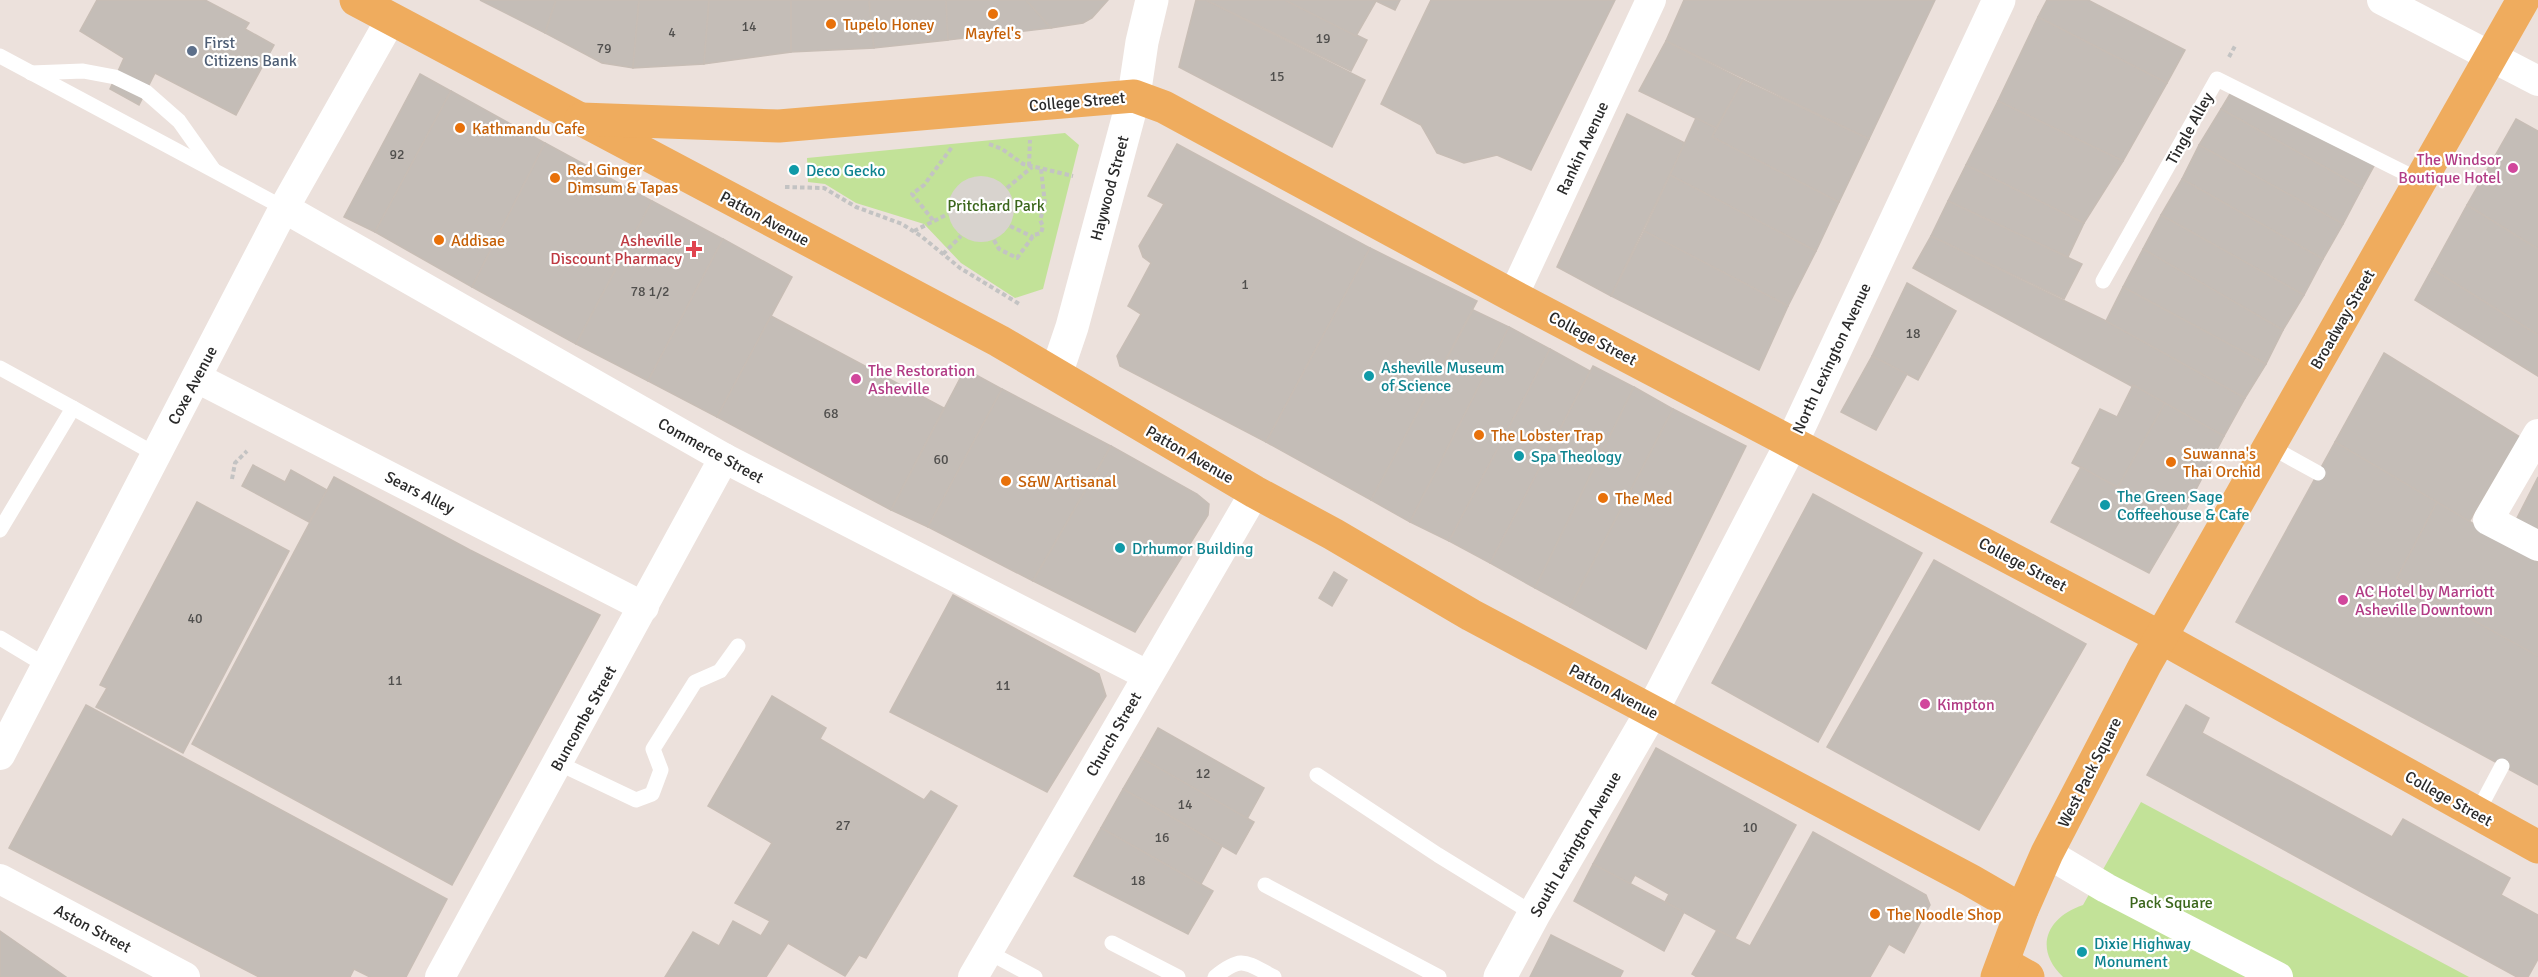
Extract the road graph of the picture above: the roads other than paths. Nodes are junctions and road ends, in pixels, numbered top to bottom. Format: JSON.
{"nodes":[{"id":1,"x":356,"y":0,"type":"edge"},
{"id":2,"x":1152,"y":0,"type":"edge"},
{"id":3,"x":1651,"y":0,"type":"edge"},
{"id":4,"x":1999,"y":0,"type":"edge"},
{"id":5,"x":2382,"y":0,"type":"edge"},
{"id":6,"x":2523,"y":0,"type":"edge"},
{"id":7,"x":391,"y":19,"type":"junction"},
{"id":8,"x":2492,"y":55,"type":"junction"},
{"id":9,"x":0,"y":56,"type":"edge"},
{"id":10,"x":31,"y":73,"type":"junction"},
{"id":11,"x":2538,"y":81,"type":"edge"},
{"id":12,"x":1134,"y":96,"type":"junction"},
{"id":13,"x":581,"y":119,"type":"junction"},
{"id":14,"x":215,"y":171,"type":"junction"},
{"id":15,"x":2421,"y":180,"type":"junction"},
{"id":16,"x":284,"y":208,"type":"junction"},
{"id":17,"x":2103,"y":282,"type":"dead end"},
{"id":18,"x":1513,"y":296,"type":"junction"},
{"id":19,"x":0,"y":368,"type":"edge"},
{"id":20,"x":1056,"y":374,"type":"junction"},
{"id":21,"x":196,"y":378,"type":"junction"},
{"id":22,"x":73,"y":408,"type":"junction"},
{"id":23,"x":2538,"y":434,"type":"edge"},
{"id":24,"x":1791,"y":442,"type":"junction"},
{"id":25,"x":2269,"y":446,"type":"junction"},
{"id":26,"x":155,"y":454,"type":"junction"},
{"id":27,"x":724,"y":458,"type":"junction"},
{"id":28,"x":2318,"y":473,"type":"dead end"},
{"id":29,"x":1255,"y":492,"type":"junction"},
{"id":30,"x":0,"y":530,"type":"edge"},
{"id":31,"x":2538,"y":546,"type":"edge"},
{"id":32,"x":644,"y":607,"type":"junction"},
{"id":33,"x":2160,"y":637,"type":"junction"},
{"id":34,"x":0,"y":638,"type":"edge"},
{"id":35,"x":738,"y":646,"type":"dead end"},
{"id":36,"x":45,"y":665,"type":"junction"},
{"id":37,"x":1147,"y":675,"type":"junction"},
{"id":38,"x":1652,"y":711,"type":"junction"},
{"id":39,"x":0,"y":754,"type":"edge"},
{"id":40,"x":558,"y":763,"type":"junction"},
{"id":41,"x":2502,"y":766,"type":"dead end"},
{"id":42,"x":1317,"y":775,"type":"dead end"},
{"id":43,"x":2477,"y":813,"type":"junction"},
{"id":44,"x":2538,"y":847,"type":"edge"},
{"id":45,"x":2047,"y":853,"type":"junction"},
{"id":46,"x":0,"y":879,"type":"edge"},
{"id":47,"x":1265,"y":885,"type":"dead end"},
{"id":48,"x":2022,"y":910,"type":"junction"},
{"id":49,"x":1534,"y":914,"type":"junction"},
{"id":50,"x":1112,"y":943,"type":"dead end"},
{"id":51,"x":980,"y":965,"type":"edge"},
{"id":52,"x":2010,"y":972,"type":"edge"},
{"id":53,"x":185,"y":977,"type":"edge"},
{"id":54,"x":440,"y":977,"type":"edge"},
{"id":55,"x":1035,"y":977,"type":"edge"},
{"id":56,"x":1178,"y":977,"type":"edge"},
{"id":57,"x":1215,"y":977,"type":"edge"},
{"id":58,"x":1274,"y":977,"type":"edge"},
{"id":59,"x":1439,"y":977,"type":"edge"},
{"id":60,"x":1500,"y":977,"type":"edge"},
{"id":61,"x":2278,"y":977,"type":"edge"}],
"edges":[{"from":1,"to":7,"type":"main road","name":"Patton Avenue"},
{"from":2,"to":12,"type":"main road","name":"Haywood Street"},
{"from":3,"to":18,"type":"street","name":"Rankin Avenue"},
{"from":4,"to":24,"type":"main road","name":"North Lexington Avenue"},
{"from":5,"to":8,"type":"street"},
{"from":6,"to":8,"type":"main road","name":"Broadway Street"},
{"from":7,"to":13,"type":"main road","name":"Patton Avenue"},
{"from":7,"to":16,"type":"street","name":"Coxe Avenue"},
{"from":8,"to":11,"type":"street"},
{"from":8,"to":15,"type":"main road","name":"Broadway Street"},
{"from":9,"to":10,"type":"lane"},
{"from":10,"to":14,"type":"lane"},
{"from":10,"to":14,"type":"lane"},
{"from":12,"to":13,"type":"main road","name":"College Street"},
{"from":12,"to":18,"type":"main road","name":"College Street"},
{"from":12,"to":20,"type":"main road","name":"Haywood Street"},
{"from":13,"to":20,"type":"main road","name":"Patton Avenue"},
{"from":14,"to":16,"type":"lane"},
{"from":15,"to":17,"type":"lane","name":"Tingle Alley"},
{"from":15,"to":25,"type":"main road","name":"Broadway Street"},
{"from":16,"to":21,"type":"street","name":"Coxe Avenue"},
{"from":16,"to":27,"type":"street","name":"Commerce Street"},
{"from":18,"to":24,"type":"main road","name":"College Street"},
{"from":19,"to":22,"type":"lane"},
{"from":20,"to":29,"type":"main road","name":"Patton Avenue"},
{"from":21,"to":26,"type":"street","name":"Coxe Avenue"},
{"from":21,"to":32,"type":"street","name":"Sears Alley"},
{"from":22,"to":26,"type":"lane"},
{"from":22,"to":30,"type":"lane"},
{"from":23,"to":31,"type":"street"},
{"from":24,"to":33,"type":"main road","name":"College Street"},
{"from":24,"to":38,"type":"main road","name":"North Lexington Avenue"},
{"from":25,"to":28,"type":"lane"},
{"from":25,"to":33,"type":"main road","name":"Broadway Street"},
{"from":26,"to":36,"type":"street","name":"Coxe Avenue"},
{"from":27,"to":32,"type":"street","name":"Buncombe Street"},
{"from":27,"to":37,"type":"street","name":"Commerce Street"},
{"from":29,"to":37,"type":"street","name":"Church Street"},
{"from":29,"to":38,"type":"main road","name":"Patton Avenue"},
{"from":32,"to":40,"type":"street","name":"Buncombe Street"},
{"from":33,"to":43,"type":"main road","name":"College Street"},
{"from":33,"to":45,"type":"main road","name":"West Pack Square"},
{"from":34,"to":36,"type":"lane"},
{"from":35,"to":40,"type":"lane"},
{"from":36,"to":39,"type":"street","name":"Coxe Avenue"},
{"from":37,"to":51,"type":"street","name":"Church Street"},
{"from":38,"to":48,"type":"main road","name":"Patton Avenue"},
{"from":38,"to":49,"type":"main road","name":"South Lexington Avenue"},
{"from":40,"to":54,"type":"street","name":"Buncombe Street"},
{"from":41,"to":43,"type":"lane"},
{"from":42,"to":49,"type":"lane"},
{"from":43,"to":44,"type":"main road","name":"College Street"},
{"from":45,"to":48,"type":"main road","name":"West Pack Square"},
{"from":45,"to":61,"type":"street"},
{"from":46,"to":53,"type":"street","name":"Aston Street"},
{"from":47,"to":59,"type":"lane"},
{"from":48,"to":52,"type":"main road","name":"West Pack Square"},
{"from":49,"to":60,"type":"main road","name":"South Lexington Avenue"},
{"from":50,"to":56,"type":"lane"},
{"from":51,"to":55,"type":"lane"},
{"from":57,"to":58,"type":"lane"}]}
